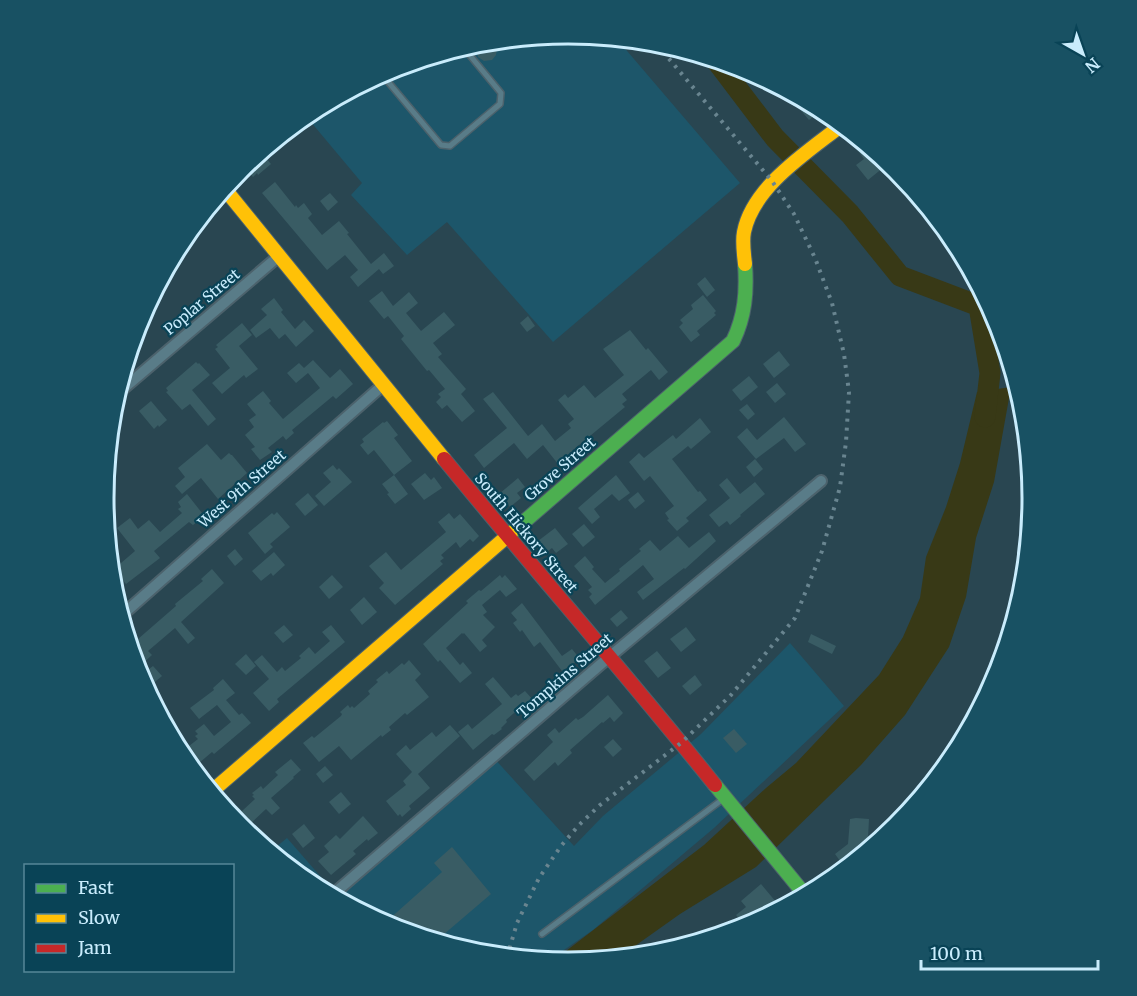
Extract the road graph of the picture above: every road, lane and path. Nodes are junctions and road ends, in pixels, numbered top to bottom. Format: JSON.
{"nodes":[{"id":1,"x":470,"y":54,"type":"edge"},
{"id":2,"x":388,"y":81,"type":"edge"},
{"id":3,"x":835,"y":130,"type":"edge"},
{"id":4,"x":230,"y":195,"type":"edge"},
{"id":5,"x":279,"y":256,"type":"junction"},
{"id":6,"x":128,"y":385,"type":"edge"},
{"id":7,"x":383,"y":385,"type":"junction"},
{"id":8,"x":821,"y":481,"type":"dead end"},
{"id":9,"x":507,"y":536,"type":"junction"},
{"id":10,"x":128,"y":610,"type":"edge"},
{"id":11,"x":608,"y":658,"type":"junction"},
{"id":12,"x":217,"y":786,"type":"edge"},
{"id":13,"x":724,"y":798,"type":"junction"},
{"id":14,"x":800,"y":889,"type":"edge"},
{"id":15,"x":338,"y":890,"type":"edge"},
{"id":16,"x":542,"y":934,"type":"dead end"}],
"edges":[{"from":1,"to":2,"type":"lane"},
{"from":3,"to":9,"type":"street","name":"Grove Street"},
{"from":4,"to":5,"type":"street","name":"South Hickory Street"},
{"from":5,"to":6,"type":"street","name":"Poplar Street"},
{"from":5,"to":7,"type":"street","name":"South Hickory Street"},
{"from":7,"to":9,"type":"street","name":"South Hickory Street"},
{"from":7,"to":10,"type":"street","name":"West 9th Street"},
{"from":8,"to":11,"type":"street","name":"Tompkins Street"},
{"from":9,"to":11,"type":"street","name":"South Hickory Street"},
{"from":9,"to":12,"type":"street","name":"Grove Street"},
{"from":11,"to":13,"type":"street","name":"South Hickory Street"},
{"from":11,"to":15,"type":"street","name":"Tompkins Street"},
{"from":13,"to":14,"type":"street","name":"South Hickory Street"},
{"from":13,"to":16,"type":"lane"}]}
